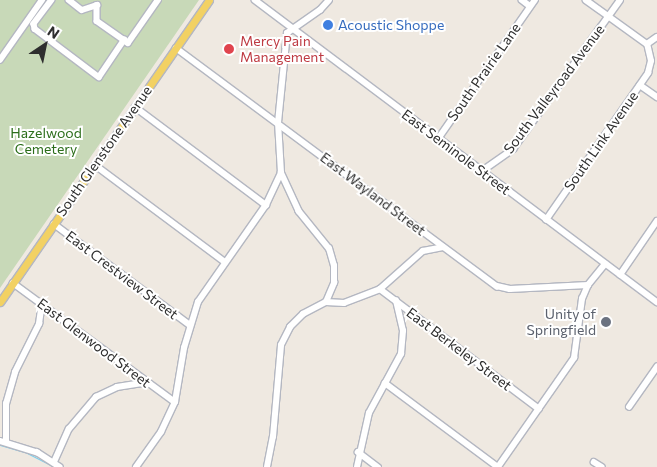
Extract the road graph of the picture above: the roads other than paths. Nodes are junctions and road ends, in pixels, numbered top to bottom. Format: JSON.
{"nodes":[{"id":1,"x":42,"y":0,"type":"edge"},
{"id":2,"x":52,"y":0,"type":"edge"},
{"id":3,"x":69,"y":0,"type":"edge"},
{"id":4,"x":158,"y":0,"type":"edge"},
{"id":5,"x":209,"y":0,"type":"edge"},
{"id":6,"x":255,"y":0,"type":"edge"},
{"id":7,"x":329,"y":0,"type":"edge"},
{"id":8,"x":522,"y":0,"type":"edge"},
{"id":9,"x":535,"y":0,"type":"edge"},
{"id":10,"x":586,"y":0,"type":"edge"},
{"id":11,"x":620,"y":0,"type":"edge"},
{"id":12,"x":99,"y":3,"type":"edge"},
{"id":13,"x":530,"y":6,"type":"junction"},
{"id":14,"x":608,"y":16,"type":"junction"},
{"id":15,"x":292,"y":28,"type":"junction"},
{"id":16,"x":657,"y":37,"type":"edge"},
{"id":17,"x":126,"y":42,"type":"junction"},
{"id":18,"x":646,"y":44,"type":"junction"},
{"id":19,"x":176,"y":48,"type":"junction"},
{"id":20,"x":0,"y":60,"type":"edge"},
{"id":21,"x":640,"y":85,"type":"junction"},
{"id":22,"x":657,"y":97,"type":"edge"},
{"id":23,"x":135,"y":107,"type":"junction"},
{"id":24,"x":278,"y":123,"type":"junction"},
{"id":25,"x":438,"y":139,"type":"junction"},
{"id":26,"x":95,"y":164,"type":"junction"},
{"id":27,"x":482,"y":171,"type":"junction"},
{"id":28,"x":281,"y":173,"type":"junction"},
{"id":29,"x":266,"y":205,"type":"junction"},
{"id":30,"x":546,"y":220,"type":"junction"},
{"id":31,"x":657,"y":221,"type":"edge"},
{"id":32,"x":54,"y":224,"type":"junction"},
{"id":33,"x":443,"y":247,"type":"junction"},
{"id":34,"x":225,"y":262,"type":"junction"},
{"id":35,"x":605,"y":264,"type":"junction"},
{"id":36,"x":620,"y":274,"type":"junction"},
{"id":37,"x":13,"y":283,"type":"junction"},
{"id":38,"x":588,"y":285,"type":"junction"},
{"id":39,"x":380,"y":289,"type":"junction"},
{"id":40,"x":396,"y":301,"type":"junction"},
{"id":41,"x":0,"y":302,"type":"edge"},
{"id":42,"x":326,"y":302,"type":"junction"},
{"id":43,"x":657,"y":302,"type":"edge"},
{"id":44,"x":42,"y":303,"type":"junction"},
{"id":45,"x":190,"y":326,"type":"junction"},
{"id":46,"x":657,"y":367,"type":"edge"},
{"id":47,"x":147,"y":382,"type":"junction"},
{"id":48,"x":386,"y":384,"type":"junction"},
{"id":49,"x":175,"y":402,"type":"junction"},
{"id":50,"x":629,"y":407,"type":"dead end"},
{"id":51,"x":539,"y":409,"type":"junction"},
{"id":52,"x":3,"y":441,"type":"edge"},
{"id":53,"x":358,"y":452,"type":"junction"},
{"id":54,"x":54,"y":462,"type":"junction"},
{"id":55,"x":594,"y":462,"type":"dead end"},
{"id":56,"x":60,"y":467,"type":"edge"},
{"id":57,"x":136,"y":467,"type":"edge"},
{"id":58,"x":267,"y":467,"type":"edge"},
{"id":59,"x":357,"y":467,"type":"edge"},
{"id":60,"x":378,"y":467,"type":"edge"},
{"id":61,"x":498,"y":467,"type":"edge"},
{"id":62,"x":602,"y":467,"type":"edge"}],
"edges":[{"from":1,"to":20,"type":"street"},
{"from":2,"to":17,"type":"street"},
{"from":3,"to":12,"type":"street"},
{"from":4,"to":17,"type":"street"},
{"from":5,"to":19,"type":"main road","name":"South Glenstone Avenue"},
{"from":6,"to":15,"type":"street","name":"East Seminole Street"},
{"from":7,"to":15,"type":"street"},
{"from":8,"to":13,"type":"street"},
{"from":9,"to":13,"type":"street","name":"South Prairie Lane"},
{"from":10,"to":14,"type":"street"},
{"from":11,"to":14,"type":"street","name":"South Valleyroad Avenue"},
{"from":12,"to":17,"type":"street"},
{"from":13,"to":25,"type":"street","name":"South Prairie Lane"},
{"from":14,"to":18,"type":"street"},
{"from":14,"to":27,"type":"street","name":"South Valleyroad Avenue"},
{"from":15,"to":24,"type":"street"},
{"from":15,"to":25,"type":"street","name":"East Seminole Street"},
{"from":16,"to":18,"type":"street"},
{"from":18,"to":21,"type":"street","name":"South Link Avenue"},
{"from":19,"to":23,"type":"main road","name":"South Glenstone Avenue"},
{"from":19,"to":24,"type":"street","name":"East Wayland Street"},
{"from":21,"to":22,"type":"street"},
{"from":21,"to":30,"type":"street","name":"South Link Avenue"},
{"from":23,"to":26,"type":"main road","name":"South Glenstone Avenue"},
{"from":23,"to":29,"type":"street"},
{"from":24,"to":28,"type":"street"},
{"from":24,"to":33,"type":"street","name":"East Wayland Street"},
{"from":25,"to":27,"type":"street","name":"East Seminole Street"},
{"from":26,"to":32,"type":"main road","name":"South Glenstone Avenue"},
{"from":26,"to":34,"type":"street"},
{"from":27,"to":30,"type":"street","name":"East Seminole Street"},
{"from":28,"to":29,"type":"street"},
{"from":28,"to":42,"type":"street"},
{"from":29,"to":34,"type":"street"},
{"from":30,"to":35,"type":"street","name":"East Seminole Street"},
{"from":31,"to":36,"type":"street"},
{"from":32,"to":37,"type":"main road","name":"South Glenstone Avenue"},
{"from":32,"to":45,"type":"street","name":"East Crestview Street"},
{"from":33,"to":38,"type":"street","name":"East Wayland Street"},
{"from":33,"to":39,"type":"street"},
{"from":34,"to":45,"type":"street"},
{"from":35,"to":36,"type":"street","name":"East Seminole Street"},
{"from":35,"to":38,"type":"street"},
{"from":36,"to":43,"type":"street","name":"East Seminole Street"},
{"from":37,"to":41,"type":"main road","name":"South Glenstone Avenue"},
{"from":37,"to":44,"type":"street","name":"East Glenwood Street"},
{"from":38,"to":51,"type":"street"},
{"from":39,"to":40,"type":"street","name":"East Berkeley Street"},
{"from":39,"to":42,"type":"street"},
{"from":40,"to":48,"type":"street"},
{"from":40,"to":51,"type":"street","name":"East Berkeley Street"},
{"from":42,"to":58,"type":"street"},
{"from":44,"to":47,"type":"street","name":"East Glenwood Street"},
{"from":44,"to":52,"type":"street"},
{"from":45,"to":49,"type":"street"},
{"from":46,"to":50,"type":"street"},
{"from":47,"to":49,"type":"street","name":"East Glenwood Street"},
{"from":47,"to":54,"type":"street"},
{"from":48,"to":53,"type":"street"},
{"from":48,"to":61,"type":"street"},
{"from":49,"to":57,"type":"street"},
{"from":51,"to":61,"type":"street"},
{"from":52,"to":54,"type":"street"},
{"from":53,"to":59,"type":"street"},
{"from":53,"to":60,"type":"street"},
{"from":54,"to":56,"type":"street"},
{"from":55,"to":62,"type":"street"}]}
